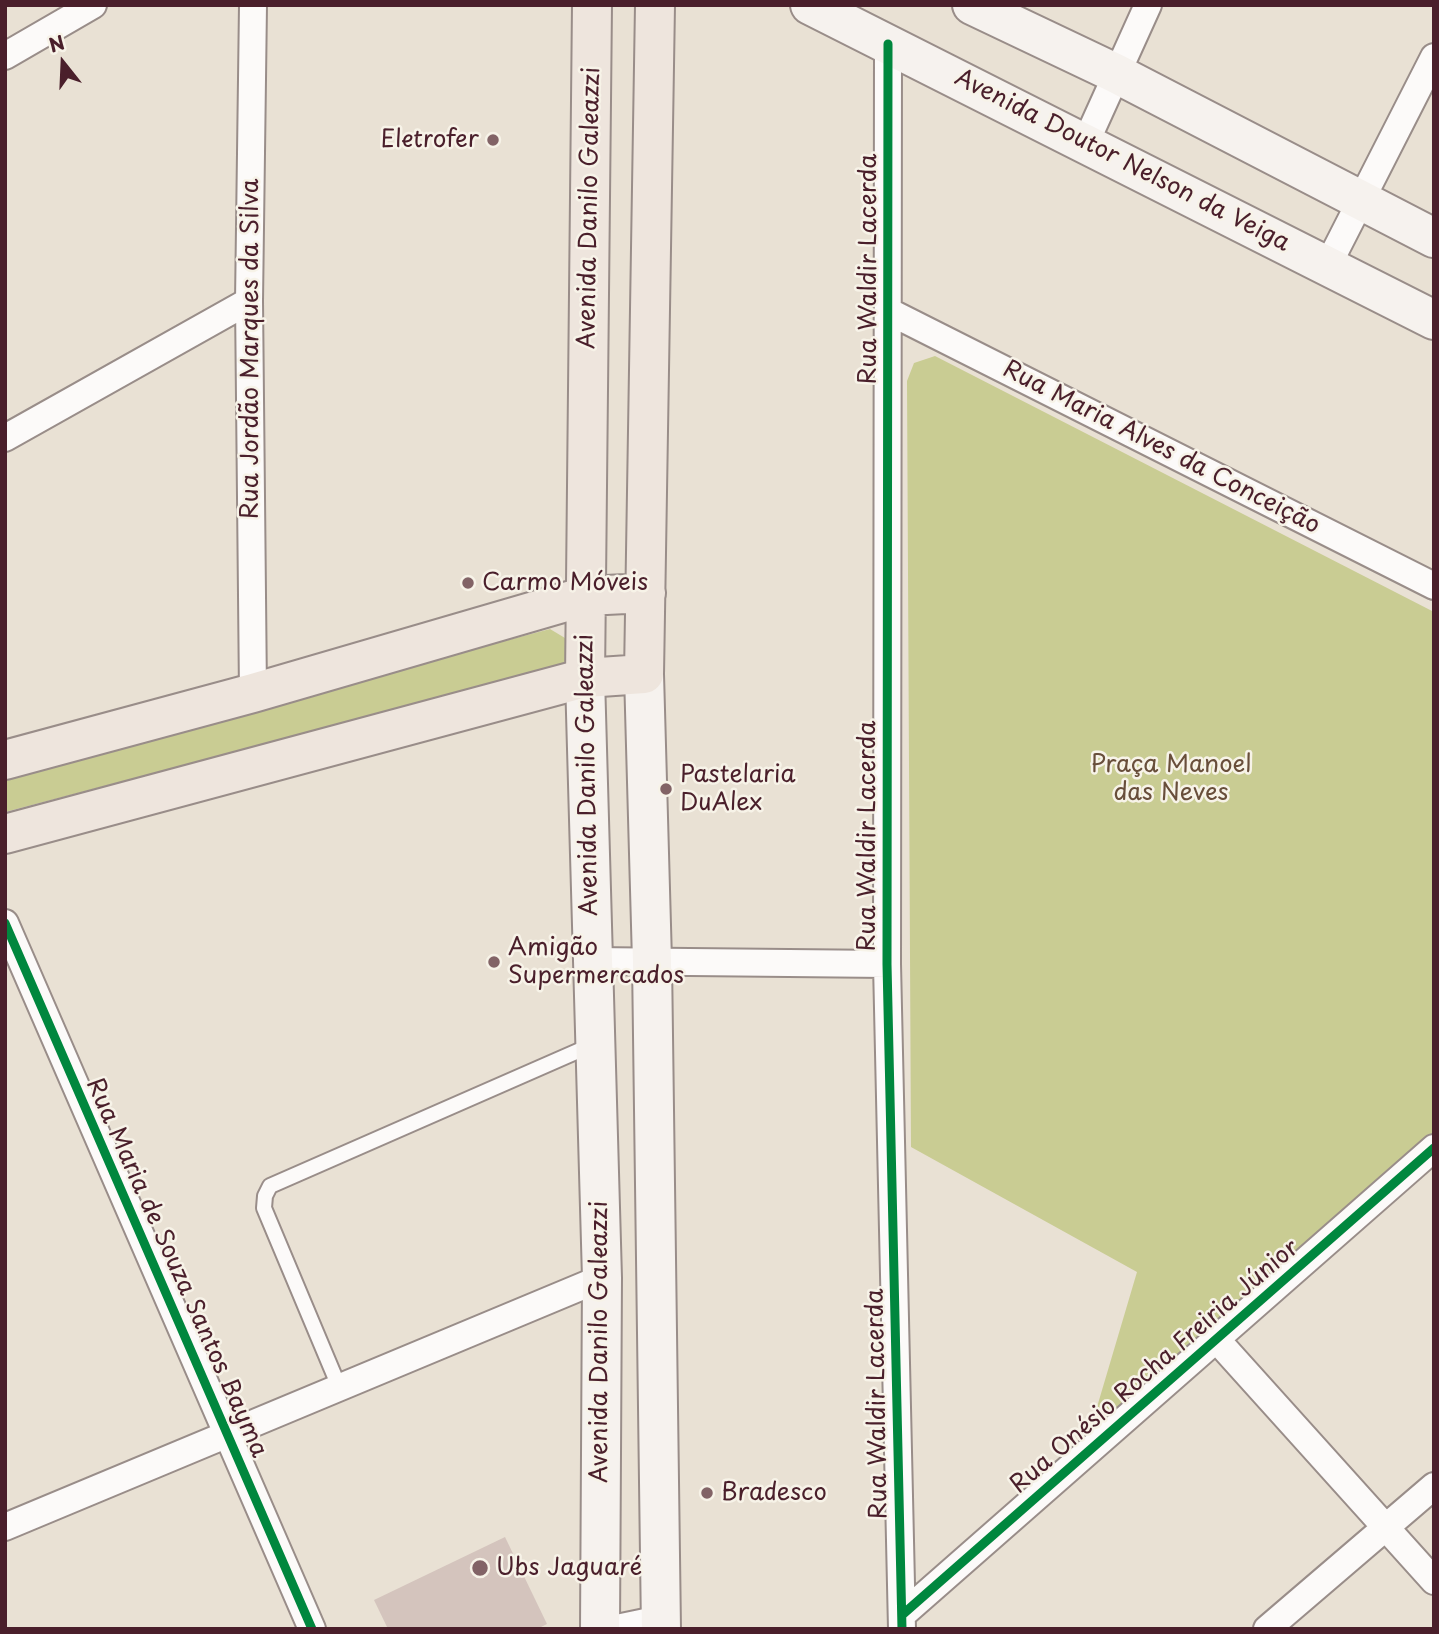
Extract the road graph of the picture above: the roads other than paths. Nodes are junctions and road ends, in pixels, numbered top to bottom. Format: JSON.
{"nodes":[{"id":1,"x":93,"y":5,"type":"edge"},
{"id":2,"x":253,"y":5,"type":"edge"},
{"id":3,"x":592,"y":5,"type":"edge"},
{"id":4,"x":655,"y":5,"type":"edge"},
{"id":5,"x":972,"y":5,"type":"edge"},
{"id":6,"x":1148,"y":5,"type":"edge"},
{"id":7,"x":815,"y":6,"type":"edge"},
{"id":8,"x":888,"y":44,"type":"junction"},
{"id":9,"x":5,"y":56,"type":"edge"},
{"id":10,"x":1434,"y":57,"type":"edge"},
{"id":11,"x":1115,"y":73,"type":"junction"},
{"id":12,"x":1086,"y":142,"type":"junction"},
{"id":13,"x":1361,"y":202,"type":"junction"},
{"id":14,"x":1434,"y":238,"type":"edge"},
{"id":15,"x":1328,"y":265,"type":"junction"},
{"id":16,"x":249,"y":302,"type":"junction"},
{"id":17,"x":888,"y":311,"type":"junction"},
{"id":18,"x":1434,"y":320,"type":"edge"},
{"id":19,"x":5,"y":438,"type":"edge"},
{"id":20,"x":1434,"y":586,"type":"edge"},
{"id":21,"x":646,"y":593,"type":"junction"},
{"id":22,"x":586,"y":596,"type":"junction"},
{"id":23,"x":644,"y":674,"type":"junction"},
{"id":24,"x":584,"y":678,"type":"junction"},
{"id":25,"x":253,"y":693,"type":"junction"},
{"id":26,"x":5,"y":760,"type":"edge"},
{"id":27,"x":5,"y":834,"type":"edge"},
{"id":28,"x":5,"y":923,"type":"edge"},
{"id":29,"x":591,"y":961,"type":"junction"},
{"id":30,"x":652,"y":961,"type":"junction"},
{"id":31,"x":887,"y":964,"type":"junction"},
{"id":32,"x":594,"y":1044,"type":"junction"},
{"id":33,"x":1434,"y":1148,"type":"edge"},
{"id":34,"x":602,"y":1278,"type":"junction"},
{"id":35,"x":1216,"y":1339,"type":"junction"},
{"id":36,"x":340,"y":1389,"type":"junction"},
{"id":37,"x":228,"y":1434,"type":"junction"},
{"id":38,"x":1434,"y":1486,"type":"edge"},
{"id":39,"x":5,"y":1527,"type":"edge"},
{"id":40,"x":1386,"y":1527,"type":"junction"},
{"id":41,"x":1434,"y":1581,"type":"edge"},
{"id":42,"x":902,"y":1622,"type":"edge"},
{"id":43,"x":660,"y":1624,"type":"edge"},
{"id":44,"x":312,"y":1629,"type":"edge"},
{"id":45,"x":600,"y":1629,"type":"edge"},
{"id":46,"x":612,"y":1629,"type":"edge"},
{"id":47,"x":1267,"y":1629,"type":"edge"}],
"edges":[{"from":1,"to":9,"type":"street"},
{"from":2,"to":16,"type":"street","name":"Rua Jordão Marques da Silva"},
{"from":3,"to":22,"type":"main road","name":"Avenida Danilo Galeazzi"},
{"from":4,"to":21,"type":"main road"},
{"from":5,"to":11,"type":"main road"},
{"from":6,"to":11,"type":"street"},
{"from":7,"to":8,"type":"main road","name":"Avenida Doutor Nelson da Veiga"},
{"from":8,"to":12,"type":"main road","name":"Avenida Doutor Nelson da Veiga"},
{"from":8,"to":17,"type":"street","name":"Rua Waldir Lacerda"},
{"from":10,"to":13,"type":"street"},
{"from":11,"to":12,"type":"street"},
{"from":11,"to":13,"type":"main road"},
{"from":12,"to":15,"type":"main road","name":"Avenida Doutor Nelson da Veiga"},
{"from":13,"to":14,"type":"main road"},
{"from":13,"to":15,"type":"street"},
{"from":15,"to":18,"type":"main road","name":"Avenida Doutor Nelson da Veiga"},
{"from":16,"to":19,"type":"street"},
{"from":16,"to":25,"type":"street","name":"Rua Jordão Marques da Silva"},
{"from":17,"to":20,"type":"street","name":"Rua Maria Alves da Conceição"},
{"from":17,"to":31,"type":"street","name":"Rua Waldir Lacerda"},
{"from":21,"to":22,"type":"main road"},
{"from":21,"to":23,"type":"main road"},
{"from":22,"to":24,"type":"main road","name":"Avenida Danilo Galeazzi"},
{"from":22,"to":25,"type":"main road"},
{"from":23,"to":24,"type":"main road"},
{"from":23,"to":30,"type":"main road"},
{"from":24,"to":27,"type":"main road"},
{"from":24,"to":29,"type":"main road","name":"Avenida Danilo Galeazzi"},
{"from":25,"to":26,"type":"main road"},
{"from":28,"to":37,"type":"street","name":"Rua Maria de Souza Santos Bayma"},
{"from":29,"to":30,"type":"street"},
{"from":29,"to":32,"type":"main road","name":"Avenida Danilo Galeazzi"},
{"from":30,"to":31,"type":"street"},
{"from":30,"to":43,"type":"main road"},
{"from":31,"to":42,"type":"street","name":"Rua Waldir Lacerda"},
{"from":32,"to":34,"type":"main road","name":"Avenida Danilo Galeazzi"},
{"from":32,"to":36,"type":"lane"},
{"from":33,"to":35,"type":"street","name":"Rua Onésio Rocha Freiria Júnior"},
{"from":34,"to":36,"type":"street"},
{"from":34,"to":45,"type":"main road","name":"Avenida Danilo Galeazzi"},
{"from":35,"to":40,"type":"street"},
{"from":35,"to":42,"type":"street","name":"Rua Onésio Rocha Freiria Júnior"},
{"from":36,"to":37,"type":"street"},
{"from":37,"to":39,"type":"street"},
{"from":37,"to":44,"type":"street","name":"Rua Maria de Souza Santos Bayma"},
{"from":38,"to":40,"type":"street"},
{"from":40,"to":41,"type":"street"},
{"from":40,"to":47,"type":"street"},
{"from":43,"to":46,"type":"street"}]}
